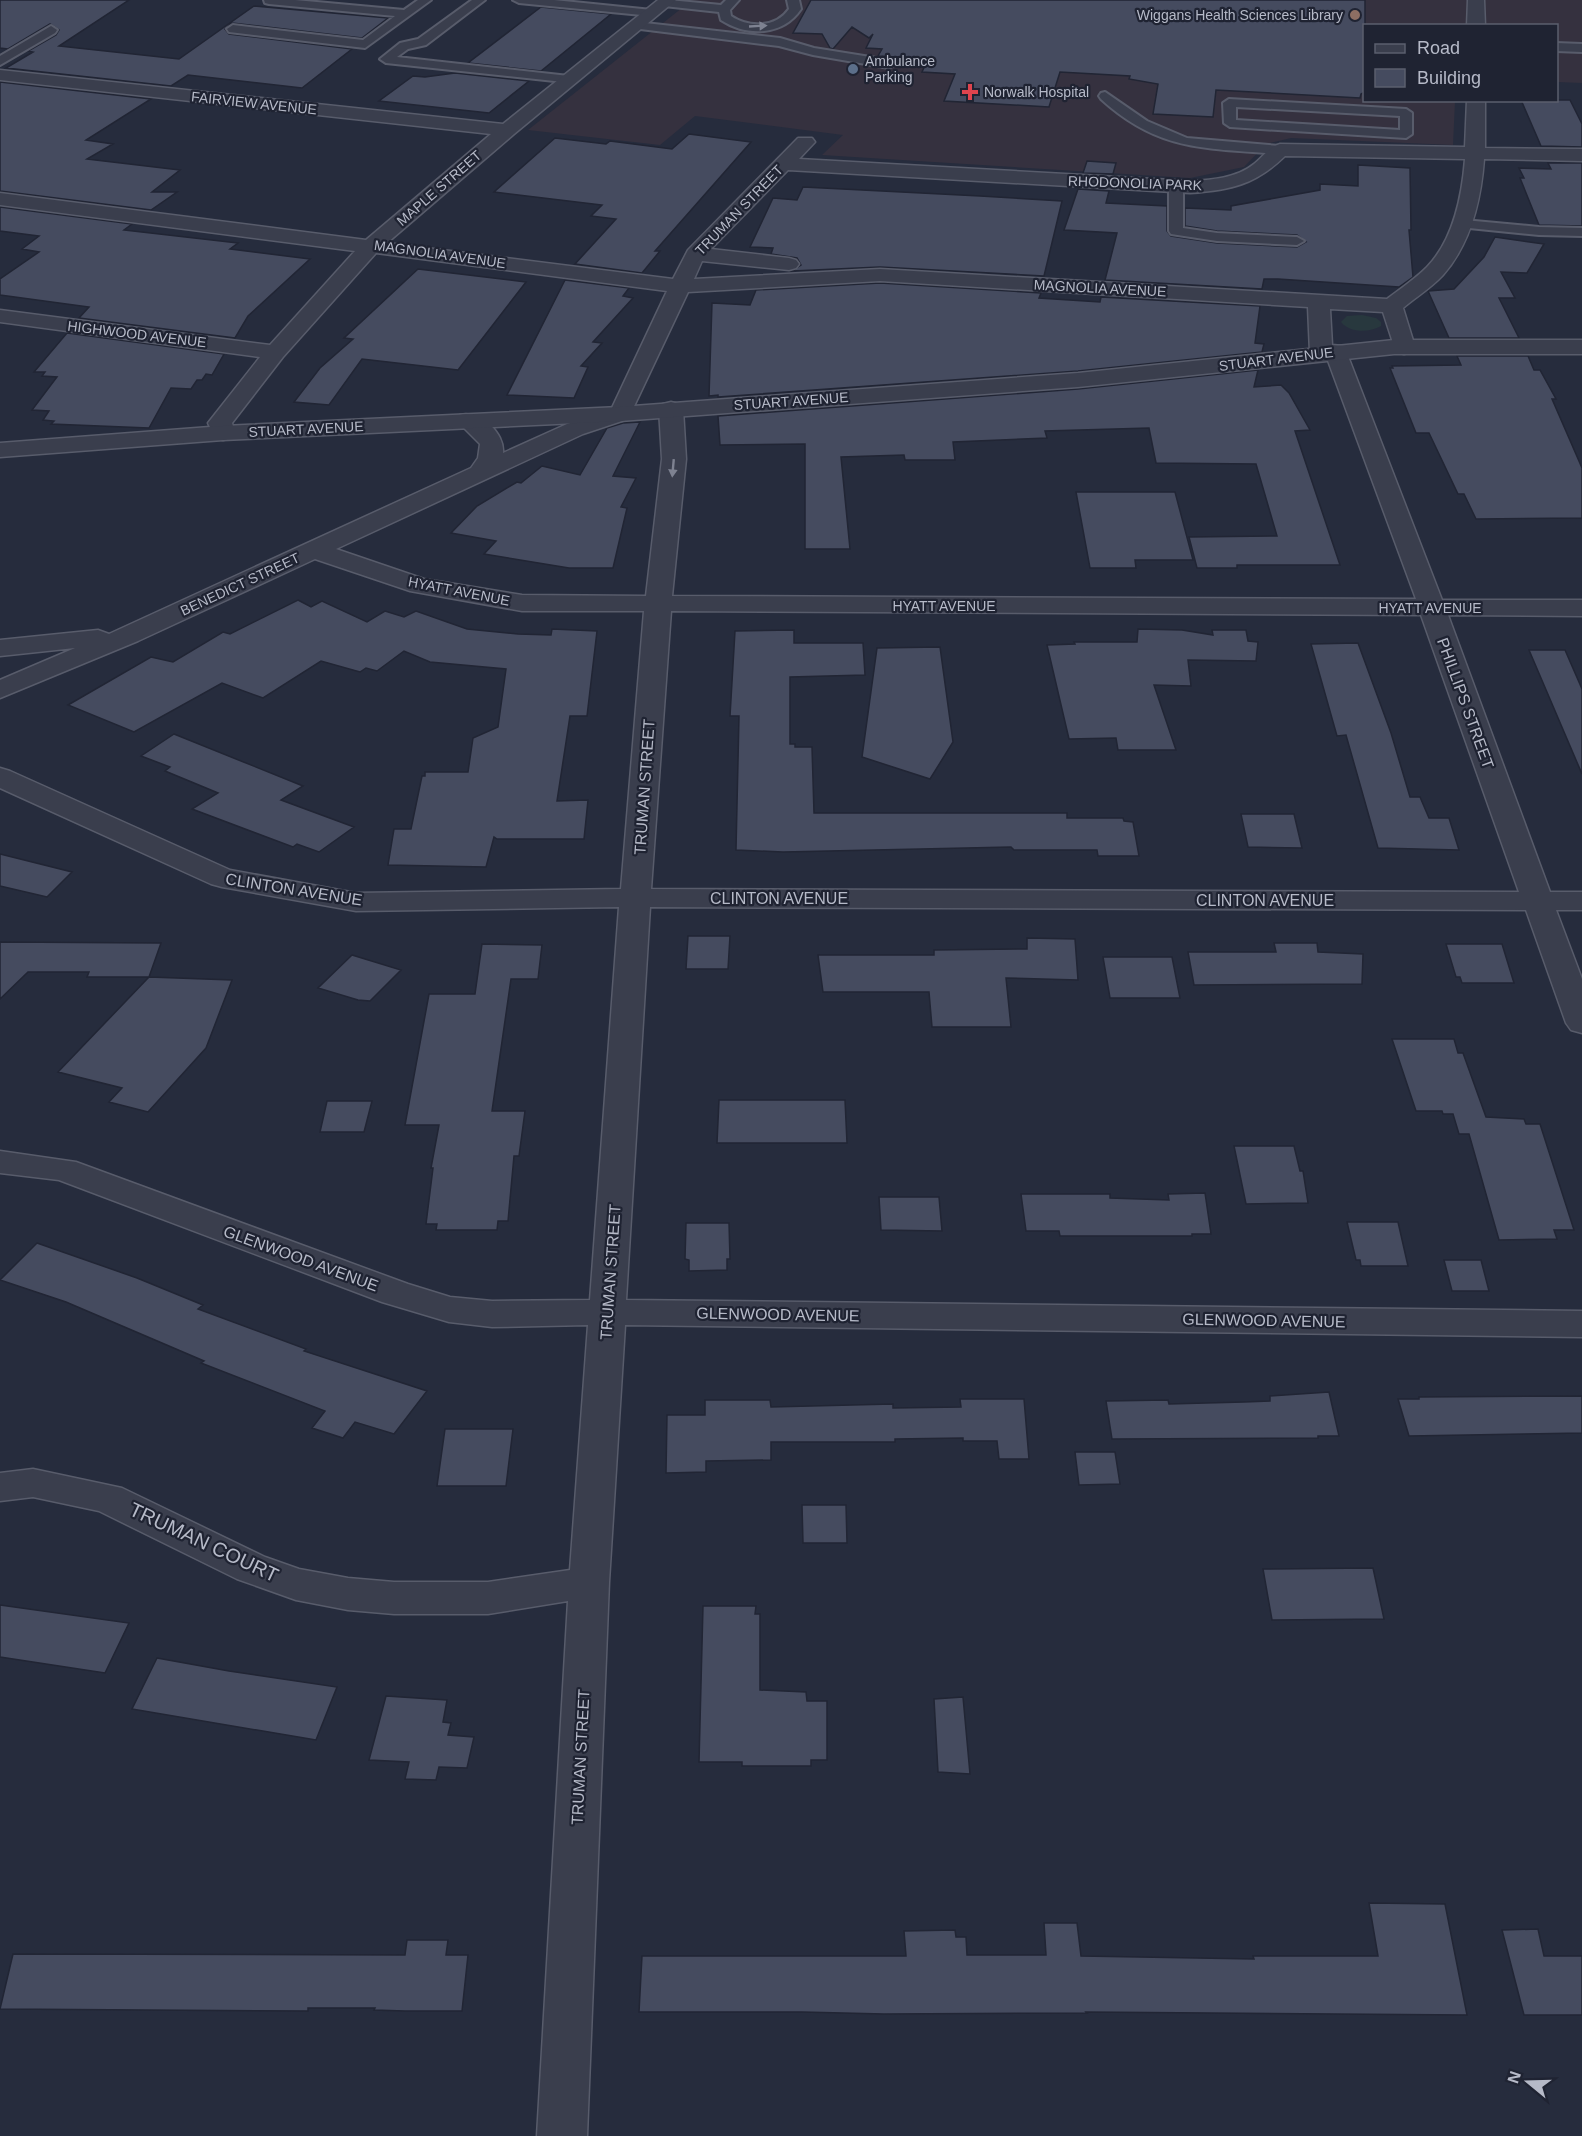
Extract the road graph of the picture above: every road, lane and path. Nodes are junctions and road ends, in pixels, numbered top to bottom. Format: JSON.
{"nodes":[{"id":1,"x":425,"y":0,"type":"edge"},
{"id":2,"x":479,"y":0,"type":"edge"},
{"id":3,"x":519,"y":0,"type":"edge"},
{"id":4,"x":710,"y":0,"type":"edge"},
{"id":5,"x":793,"y":0,"type":"edge"},
{"id":6,"x":1476,"y":0,"type":"edge"},
{"id":7,"x":269,"y":1,"type":"edge"},
{"id":8,"x":729,"y":4,"type":"edge"},
{"id":9,"x":661,"y":5,"type":"edge"},
{"id":10,"x":406,"y":14,"type":"junction"},
{"id":11,"x":1476,"y":24,"type":"edge"},
{"id":12,"x":636,"y":26,"type":"junction"},
{"id":13,"x":233,"y":29,"type":"dead end"},
{"id":14,"x":51,"y":30,"type":"dead end"},
{"id":15,"x":1558,"y":47,"type":"edge"},
{"id":16,"x":1582,"y":48,"type":"edge"},
{"id":17,"x":0,"y":61,"type":"edge"},
{"id":18,"x":889,"y":64,"type":"dead end"},
{"id":19,"x":0,"y":75,"type":"edge"},
{"id":20,"x":569,"y":80,"type":"junction"},
{"id":21,"x":1105,"y":96,"type":"dead end"},
{"id":22,"x":1476,"y":102,"type":"edge"},
{"id":23,"x":507,"y":130,"type":"junction"},
{"id":24,"x":1406,"y":134,"type":"joint"},
{"id":25,"x":805,"y":142,"type":"dead end"},
{"id":26,"x":1280,"y":150,"type":"junction"},
{"id":27,"x":1476,"y":153,"type":"junction"},
{"id":28,"x":1582,"y":155,"type":"edge"},
{"id":29,"x":783,"y":164,"type":"junction"},
{"id":30,"x":1176,"y":187,"type":"junction"},
{"id":31,"x":0,"y":199,"type":"edge"},
{"id":32,"x":1464,"y":225,"type":"junction"},
{"id":33,"x":1582,"y":232,"type":"edge"},
{"id":34,"x":1297,"y":241,"type":"dead end"},
{"id":35,"x":372,"y":245,"type":"junction"},
{"id":36,"x":695,"y":254,"type":"junction"},
{"id":37,"x":880,"y":275,"type":"junction"},
{"id":38,"x":678,"y":286,"type":"junction"},
{"id":39,"x":1319,"y":301,"type":"junction"},
{"id":40,"x":1392,"y":306,"type":"junction"},
{"id":41,"x":0,"y":316,"type":"edge"},
{"id":42,"x":1404,"y":346,"type":"junction"},
{"id":43,"x":1582,"y":347,"type":"edge"},
{"id":44,"x":275,"y":352,"type":"junction"},
{"id":45,"x":1328,"y":352,"type":"junction"},
{"id":46,"x":671,"y":409,"type":"junction"},
{"id":47,"x":620,"y":414,"type":"junction"},
{"id":48,"x":468,"y":420,"type":"junction"},
{"id":49,"x":223,"y":433,"type":"junction"},
{"id":50,"x":0,"y":450,"type":"edge"},
{"id":51,"x":478,"y":475,"type":"junction"},
{"id":52,"x":314,"y":550,"type":"junction"},
{"id":53,"x":658,"y":605,"type":"junction"},
{"id":54,"x":1432,"y":608,"type":"junction"},
{"id":55,"x":1582,"y":608,"type":"edge"},
{"id":56,"x":129,"y":635,"type":"junction"},
{"id":57,"x":0,"y":648,"type":"edge"},
{"id":58,"x":0,"y":690,"type":"edge"},
{"id":59,"x":0,"y":777,"type":"edge"},
{"id":60,"x":635,"y":898,"type":"junction"},
{"id":61,"x":1538,"y":901,"type":"junction"},
{"id":62,"x":1582,"y":901,"type":"edge"},
{"id":63,"x":1582,"y":1023,"type":"edge"},
{"id":64,"x":0,"y":1161,"type":"edge"},
{"id":65,"x":608,"y":1312,"type":"junction"},
{"id":66,"x":1582,"y":1324,"type":"edge"},
{"id":67,"x":0,"y":1487,"type":"edge"},
{"id":68,"x":589,"y":1582,"type":"junction"},
{"id":69,"x":562,"y":2136,"type":"edge"}],
"edges":[{"from":1,"to":10,"type":"lane"},
{"from":2,"to":20,"type":"lane"},
{"from":3,"to":9,"type":"lane"},
{"from":4,"to":8,"type":"lane"},
{"from":8,"to":5,"type":"lane","one_way":true},
{"from":6,"to":11,"type":"street"},
{"from":7,"to":10,"type":"lane"},
{"from":8,"to":9,"type":"lane"},
{"from":9,"to":12,"type":"street","name":"MAPLE STREET"},
{"from":10,"to":13,"type":"lane"},
{"from":12,"to":18,"type":"lane"},
{"from":12,"to":20,"type":"street","name":"MAPLE STREET"},
{"from":14,"to":17,"type":"lane"},
{"from":15,"to":16,"type":"lane"},
{"from":19,"to":23,"type":"street","name":"FAIRVIEW AVENUE"},
{"from":20,"to":23,"type":"street","name":"MAPLE STREET"},
{"from":21,"to":26,"type":"lane"},
{"from":22,"to":27,"type":"street"},
{"from":23,"to":35,"type":"street","name":"MAPLE STREET"},
{"from":24,"to":24,"type":"lane"},
{"from":25,"to":29,"type":"street","name":"TRUMAN STREET"},
{"from":26,"to":27,"type":"street"},
{"from":26,"to":30,"type":"street","name":"RHODONOLIA PARK"},
{"from":27,"to":28,"type":"street"},
{"from":27,"to":32,"type":"street"},
{"from":29,"to":30,"type":"street","name":"RHODONOLIA PARK"},
{"from":29,"to":36,"type":"street","name":"TRUMAN STREET"},
{"from":30,"to":34,"type":"lane"},
{"from":31,"to":35,"type":"street","name":"MAGNOLIA AVENUE"},
{"from":32,"to":33,"type":"lane"},
{"from":32,"to":40,"type":"street"},
{"from":35,"to":38,"type":"street","name":"MAGNOLIA AVENUE"},
{"from":35,"to":44,"type":"street","name":"MAPLE STREET"},
{"from":36,"to":37,"type":"street","name":"MAGNOLIA AVENUE"},
{"from":36,"to":38,"type":"street","name":"TRUMAN STREET"},
{"from":37,"to":38,"type":"street","name":"MAGNOLIA AVENUE"},
{"from":37,"to":39,"type":"street","name":"MAGNOLIA AVENUE"},
{"from":38,"to":47,"type":"street","name":"TRUMAN STREET"},
{"from":39,"to":40,"type":"street","name":"MAGNOLIA AVENUE"},
{"from":39,"to":45,"type":"street","name":"PHILLIPS STREET"},
{"from":40,"to":42,"type":"street"},
{"from":41,"to":44,"type":"street","name":"HIGHWOOD AVENUE"},
{"from":42,"to":43,"type":"street","name":"STUART AVENUE"},
{"from":42,"to":45,"type":"street","name":"STUART AVENUE"},
{"from":44,"to":49,"type":"street","name":"MAPLE STREET"},
{"from":45,"to":46,"type":"street","name":"STUART AVENUE"},
{"from":45,"to":54,"type":"street","name":"PHILLIPS STREET"},
{"from":46,"to":47,"type":"street","name":"STUART AVENUE"},
{"from":46,"to":53,"type":"street","name":"TRUMAN STREET","one_way":true},
{"from":47,"to":48,"type":"street","name":"STUART AVENUE"},
{"from":47,"to":51,"type":"street","name":"BENEDICT STREET"},
{"from":48,"to":49,"type":"street","name":"STUART AVENUE"},
{"from":48,"to":51,"type":"street"},
{"from":49,"to":50,"type":"street","name":"STUART AVENUE"},
{"from":51,"to":52,"type":"street","name":"BENEDICT STREET"},
{"from":52,"to":53,"type":"street","name":"HYATT AVENUE"},
{"from":52,"to":56,"type":"street","name":"BENEDICT STREET"},
{"from":53,"to":54,"type":"street","name":"HYATT AVENUE"},
{"from":53,"to":60,"type":"street","name":"TRUMAN STREET"},
{"from":54,"to":55,"type":"street","name":"HYATT AVENUE"},
{"from":54,"to":61,"type":"street","name":"PHILLIPS STREET"},
{"from":56,"to":57,"type":"street"},
{"from":56,"to":58,"type":"street","name":"BENEDICT STREET"},
{"from":59,"to":60,"type":"street","name":"CLINTON AVENUE"},
{"from":60,"to":61,"type":"street","name":"CLINTON AVENUE"},
{"from":60,"to":65,"type":"street","name":"TRUMAN STREET"},
{"from":61,"to":62,"type":"street","name":"CLINTON AVENUE"},
{"from":61,"to":63,"type":"street","name":"PHILLIPS STREET"},
{"from":64,"to":65,"type":"street","name":"GLENWOOD AVENUE"},
{"from":65,"to":66,"type":"street","name":"GLENWOOD AVENUE"},
{"from":65,"to":68,"type":"street","name":"TRUMAN STREET"},
{"from":67,"to":68,"type":"street","name":"TRUMAN COURT"},
{"from":68,"to":69,"type":"street","name":"TRUMAN STREET"}]}
